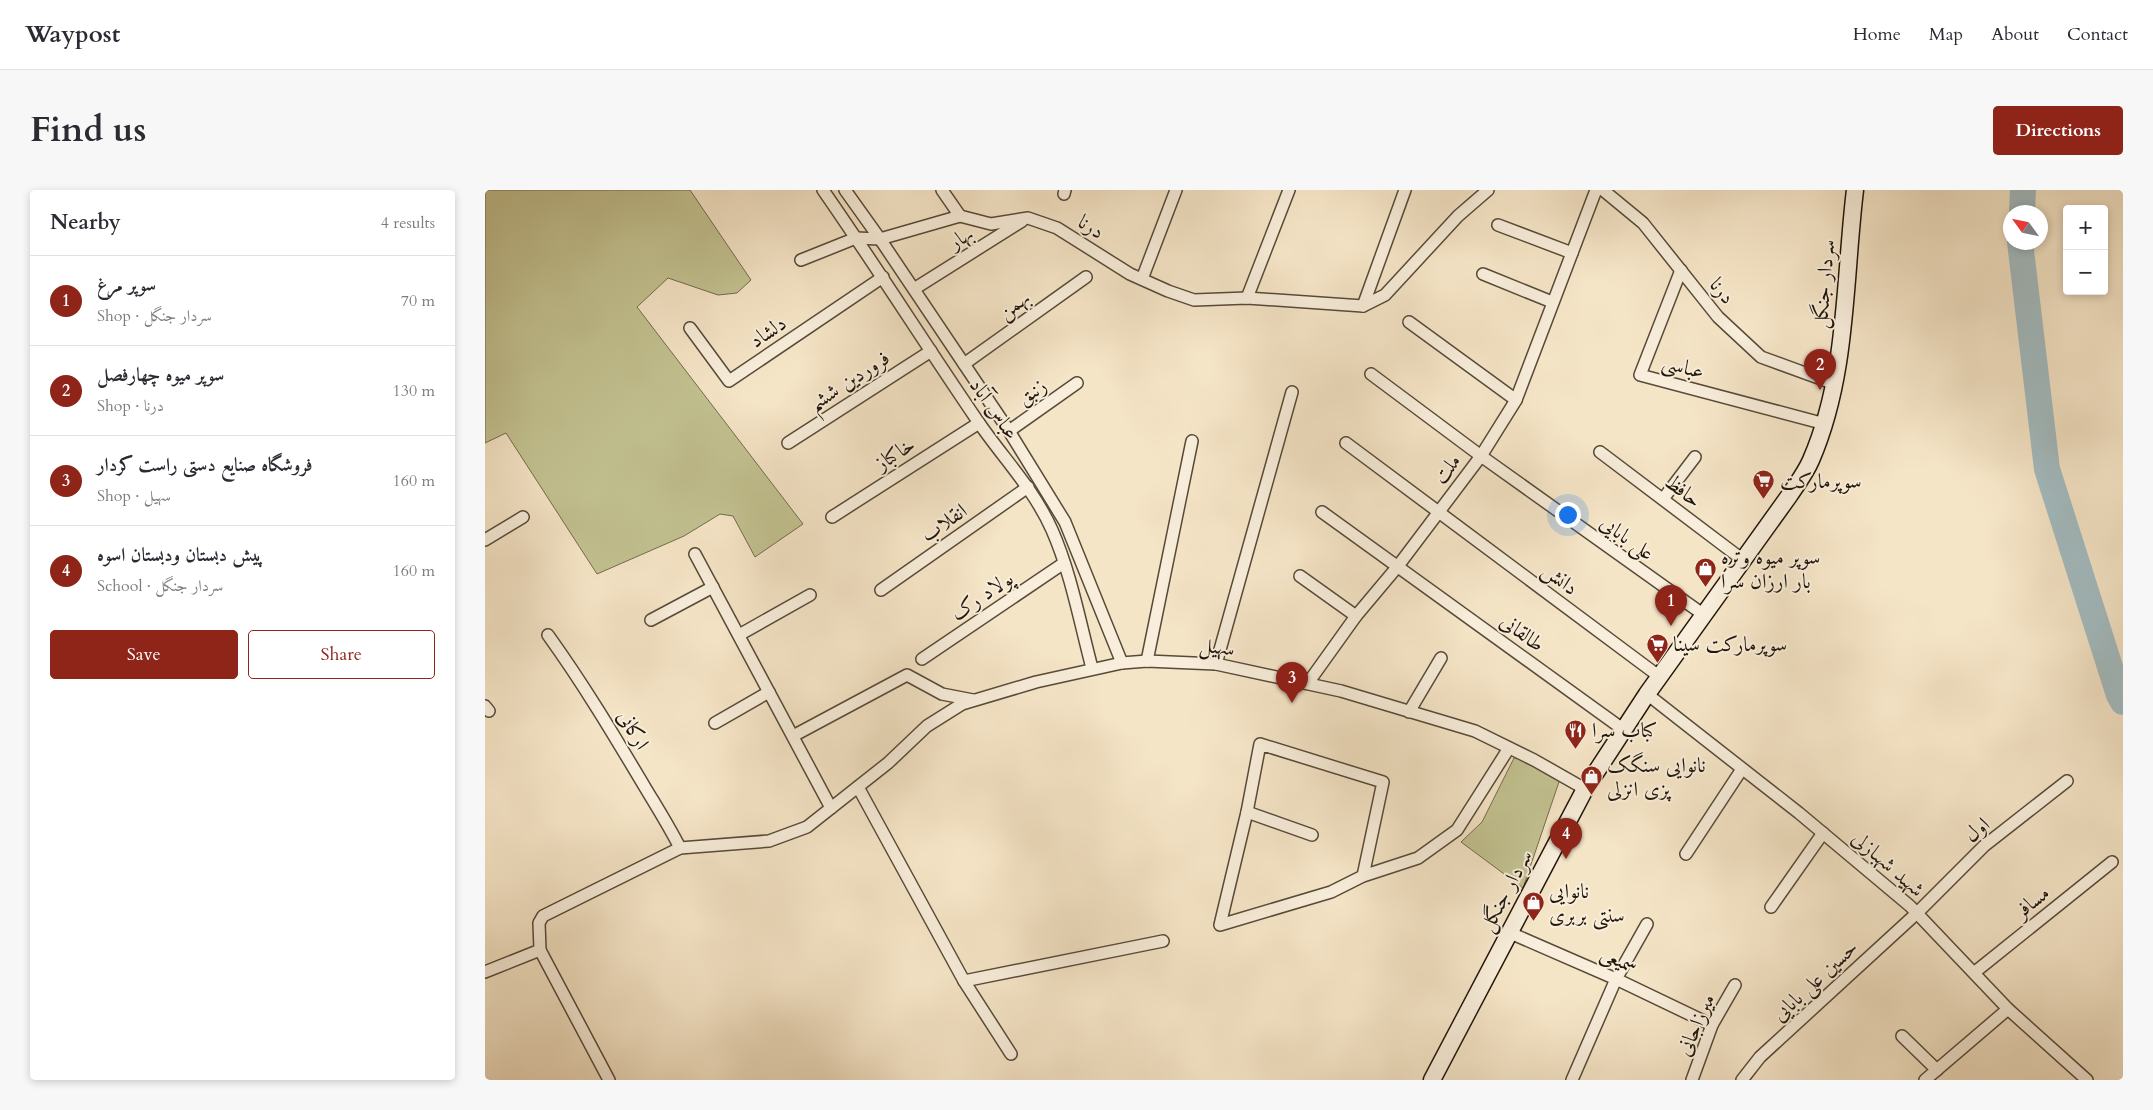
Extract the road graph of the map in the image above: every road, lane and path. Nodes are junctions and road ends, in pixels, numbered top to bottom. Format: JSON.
{"nodes":[{"id":1,"x":823,"y":190,"type":"edge"},
{"id":2,"x":845,"y":190,"type":"edge"},
{"id":3,"x":942,"y":190,"type":"edge"},
{"id":4,"x":1176,"y":190,"type":"edge"},
{"id":5,"x":1289,"y":190,"type":"edge"},
{"id":6,"x":1405,"y":190,"type":"edge"},
{"id":7,"x":1489,"y":190,"type":"edge"},
{"id":8,"x":1596,"y":190,"type":"edge"},
{"id":9,"x":1603,"y":190,"type":"edge"},
{"id":10,"x":1855,"y":190,"type":"edge"},
{"id":11,"x":960,"y":216,"type":"junction"},
{"id":12,"x":1028,"y":218,"type":"junction"},
{"id":13,"x":1498,"y":225,"type":"dead end"},
{"id":14,"x":856,"y":238,"type":"junction"},
{"id":15,"x":880,"y":239,"type":"junction"},
{"id":16,"x":1571,"y":253,"type":"junction"},
{"id":17,"x":801,"y":260,"type":"dead end"},
{"id":18,"x":1681,"y":270,"type":"junction"},
{"id":19,"x":1483,"y":274,"type":"dead end"},
{"id":20,"x":883,"y":277,"type":"junction"},
{"id":21,"x":1086,"y":277,"type":"dead end"},
{"id":22,"x":1142,"y":279,"type":"junction"},
{"id":23,"x":914,"y":289,"type":"junction"},
{"id":24,"x":1247,"y":298,"type":"junction"},
{"id":25,"x":1553,"y":302,"type":"junction"},
{"id":26,"x":1363,"y":306,"type":"junction"},
{"id":27,"x":1409,"y":322,"type":"dead end"},
{"id":28,"x":690,"y":328,"type":"dead end"},
{"id":29,"x":931,"y":351,"type":"junction"},
{"id":30,"x":964,"y":364,"type":"junction"},
{"id":31,"x":1371,"y":374,"type":"dead end"},
{"id":32,"x":1077,"y":383,"type":"dead end"},
{"id":33,"x":1835,"y":384,"type":"junction"},
{"id":34,"x":1292,"y":392,"type":"dead end"},
{"id":35,"x":1516,"y":400,"type":"junction"},
{"id":36,"x":979,"y":423,"type":"junction"},
{"id":37,"x":1825,"y":424,"type":"junction"},
{"id":38,"x":1009,"y":431,"type":"junction"},
{"id":39,"x":1192,"y":441,"type":"dead end"},
{"id":40,"x":788,"y":443,"type":"dead end"},
{"id":41,"x":1346,"y":443,"type":"dead end"},
{"id":42,"x":1600,"y":452,"type":"dead end"},
{"id":43,"x":1481,"y":456,"type":"junction"},
{"id":44,"x":1695,"y":457,"type":"dead end"},
{"id":45,"x":1028,"y":487,"type":"junction"},
{"id":46,"x":1663,"y":499,"type":"junction"},
{"id":47,"x":1438,"y":511,"type":"junction"},
{"id":48,"x":1322,"y":512,"type":"dead end"},
{"id":49,"x":523,"y":517,"type":"dead end"},
{"id":50,"x":832,"y":518,"type":"dead end"},
{"id":51,"x":485,"y":540,"type":"edge"},
{"id":52,"x":695,"y":554,"type":"dead end"},
{"id":53,"x":1743,"y":560,"type":"junction"},
{"id":54,"x":1064,"y":563,"type":"junction"},
{"id":55,"x":1398,"y":566,"type":"junction"},
{"id":56,"x":1300,"y":576,"type":"dead end"},
{"id":57,"x":713,"y":587,"type":"junction"},
{"id":58,"x":881,"y":590,"type":"dead end"},
{"id":59,"x":810,"y":595,"type":"dead end"},
{"id":60,"x":1704,"y":615,"type":"junction"},
{"id":61,"x":1356,"y":616,"type":"junction"},
{"id":62,"x":651,"y":620,"type":"dead end"},
{"id":63,"x":548,"y":635,"type":"dead end"},
{"id":64,"x":739,"y":635,"type":"junction"},
{"id":65,"x":1441,"y":658,"type":"dead end"},
{"id":66,"x":922,"y":660,"type":"dead end"},
{"id":67,"x":1147,"y":662,"type":"junction"},
{"id":68,"x":1122,"y":663,"type":"junction"},
{"id":69,"x":1216,"y":664,"type":"junction"},
{"id":70,"x":1092,"y":668,"type":"junction"},
{"id":71,"x":1660,"y":677,"type":"junction"},
{"id":72,"x":1308,"y":683,"type":"junction"},
{"id":73,"x":769,"y":692,"type":"junction"},
{"id":74,"x":1647,"y":694,"type":"junction"},
{"id":75,"x":973,"y":700,"type":"junction"},
{"id":76,"x":1409,"y":712,"type":"junction"},
{"id":77,"x":715,"y":723,"type":"dead end"},
{"id":78,"x":1624,"y":730,"type":"junction"},
{"id":79,"x":793,"y":736,"type":"junction"},
{"id":80,"x":1509,"y":748,"type":"junction"},
{"id":81,"x":1742,"y":768,"type":"junction"},
{"id":82,"x":2067,"y":781,"type":"dead end"},
{"id":83,"x":858,"y":787,"type":"junction"},
{"id":84,"x":1585,"y":789,"type":"junction"},
{"id":85,"x":831,"y":808,"type":"junction"},
{"id":86,"x":1247,"y":812,"type":"junction"},
{"id":87,"x":1823,"y":833,"type":"junction"},
{"id":88,"x":1312,"y":835,"type":"dead end"},
{"id":89,"x":681,"y":848,"type":"junction"},
{"id":90,"x":1686,"y":854,"type":"dead end"},
{"id":91,"x":2112,"y":862,"type":"dead end"},
{"id":92,"x":1363,"y":876,"type":"junction"},
{"id":93,"x":1771,"y":907,"type":"dead end"},
{"id":94,"x":1917,"y":913,"type":"junction"},
{"id":95,"x":1647,"y":924,"type":"dead end"},
{"id":96,"x":1508,"y":932,"type":"junction"},
{"id":97,"x":1163,"y":941,"type":"dead end"},
{"id":98,"x":540,"y":950,"type":"junction"},
{"id":99,"x":485,"y":972,"type":"edge"},
{"id":100,"x":1975,"y":972,"type":"junction"},
{"id":101,"x":1616,"y":979,"type":"junction"},
{"id":102,"x":964,"y":981,"type":"junction"},
{"id":103,"x":1735,"y":985,"type":"dead end"},
{"id":104,"x":2008,"y":1009,"type":"junction"},
{"id":105,"x":1712,"y":1025,"type":"junction"},
{"id":106,"x":1901,"y":1036,"type":"dead end"},
{"id":107,"x":1011,"y":1054,"type":"dead end"},
{"id":108,"x":1937,"y":1070,"type":"junction"},
{"id":109,"x":609,"y":1080,"type":"edge"},
{"id":110,"x":1432,"y":1080,"type":"edge"},
{"id":111,"x":1572,"y":1080,"type":"edge"},
{"id":112,"x":1692,"y":1080,"type":"edge"},
{"id":113,"x":1742,"y":1080,"type":"edge"},
{"id":114,"x":1925,"y":1080,"type":"edge"},
{"id":115,"x":2087,"y":1080,"type":"edge"}],
"edges":[{"from":1,"to":14,"type":"street","name":"عباس آباد"},
{"from":2,"to":15,"type":"street","name":"عباس آباد"},
{"from":3,"to":11,"type":"street"},
{"from":4,"to":22,"type":"street"},
{"from":5,"to":24,"type":"street"},
{"from":6,"to":26,"type":"street"},
{"from":7,"to":26,"type":"street"},
{"from":8,"to":16,"type":"street","name":"ملت"},
{"from":9,"to":18,"type":"street","name":"درنا"},
{"from":10,"to":33,"type":"main road","name":"سردار جنگل"},
{"from":11,"to":12,"type":"street","name":"درنا"},
{"from":11,"to":15,"type":"street"},
{"from":12,"to":22,"type":"street","name":"درنا"},
{"from":12,"to":23,"type":"street","name":"بهار"},
{"from":13,"to":16,"type":"street"},
{"from":14,"to":15,"type":"street"},
{"from":14,"to":17,"type":"street"},
{"from":14,"to":20,"type":"street","name":"عباس آباد"},
{"from":15,"to":23,"type":"street","name":"عباس آباد"},
{"from":16,"to":25,"type":"street","name":"ملت"},
{"from":18,"to":33,"type":"street","name":"درنا"},
{"from":18,"to":37,"type":"street","name":"عباسی"},
{"from":19,"to":25,"type":"street"},
{"from":20,"to":28,"type":"street","name":"دلشاد"},
{"from":20,"to":29,"type":"street","name":"عباس آباد"},
{"from":21,"to":30,"type":"street","name":"بهمن"},
{"from":22,"to":24,"type":"street","name":"درنا"},
{"from":23,"to":30,"type":"street","name":"عباس آباد"},
{"from":24,"to":26,"type":"street","name":"درنا"},
{"from":25,"to":35,"type":"street","name":"ملت"},
{"from":27,"to":35,"type":"street"},
{"from":29,"to":36,"type":"street","name":"عباس آباد"},
{"from":29,"to":40,"type":"street","name":"فروردین ششم"},
{"from":30,"to":38,"type":"street","name":"عباس آباد"},
{"from":31,"to":43,"type":"street","name":"علی بابایی"},
{"from":32,"to":38,"type":"street","name":"زنبق"},
{"from":33,"to":37,"type":"main road","name":"سردار جنگل"},
{"from":34,"to":69,"type":"street"},
{"from":35,"to":43,"type":"street","name":"ملت"},
{"from":36,"to":45,"type":"street","name":"عباس آباد"},
{"from":36,"to":50,"type":"street","name":"خاکباز"},
{"from":37,"to":53,"type":"main road","name":"سردار جنگل"},
{"from":38,"to":68,"type":"street","name":"عباس آباد"},
{"from":39,"to":67,"type":"street"},
{"from":41,"to":47,"type":"street","name":"دانش"},
{"from":42,"to":46,"type":"street","name":"حافظ"},
{"from":43,"to":47,"type":"street","name":"ملت"},
{"from":43,"to":60,"type":"street","name":"علی بابایی"},
{"from":44,"to":46,"type":"street"},
{"from":45,"to":54,"type":"street","name":"عباس آباد"},
{"from":45,"to":58,"type":"street","name":"انقلاب"},
{"from":46,"to":53,"type":"street","name":"حافظ"},
{"from":47,"to":55,"type":"street","name":"ملت"},
{"from":47,"to":71,"type":"street","name":"دانش"},
{"from":48,"to":55,"type":"street","name":"طالقانی"},
{"from":49,"to":51,"type":"street"},
{"from":52,"to":57,"type":"street"},
{"from":53,"to":60,"type":"main road","name":"سردار جنگل"},
{"from":54,"to":66,"type":"street","name":"پولاد رک"},
{"from":54,"to":70,"type":"street","name":"عباس آباد"},
{"from":55,"to":61,"type":"street","name":"ملت"},
{"from":55,"to":78,"type":"street","name":"طالقانی"},
{"from":56,"to":61,"type":"street"},
{"from":57,"to":62,"type":"street"},
{"from":57,"to":64,"type":"street"},
{"from":59,"to":64,"type":"street"},
{"from":60,"to":71,"type":"main road","name":"سردار جنگل"},
{"from":61,"to":72,"type":"street","name":"ملت"},
{"from":63,"to":89,"type":"street","name":"ارکانی"},
{"from":64,"to":73,"type":"street"},
{"from":65,"to":76,"type":"street"},
{"from":67,"to":68,"type":"street","name":"سهیل"},
{"from":67,"to":69,"type":"street","name":"سهیل"},
{"from":68,"to":70,"type":"street","name":"سهیل"},
{"from":69,"to":72,"type":"street","name":"سهیل"},
{"from":70,"to":75,"type":"street","name":"سهیل"},
{"from":71,"to":74,"type":"main road","name":"سردار جنگل"},
{"from":72,"to":76,"type":"street","name":"سهیل"},
{"from":73,"to":77,"type":"street"},
{"from":73,"to":79,"type":"street"},
{"from":74,"to":78,"type":"main road","name":"سردار جنگل"},
{"from":74,"to":81,"type":"street","name":"شهید شهبازلی"},
{"from":75,"to":79,"type":"street"},
{"from":75,"to":83,"type":"street","name":"سهیل"},
{"from":76,"to":80,"type":"street","name":"سهیل"},
{"from":78,"to":84,"type":"main road","name":"سردار جنگل"},
{"from":79,"to":85,"type":"street"},
{"from":80,"to":84,"type":"street","name":"سهیل"},
{"from":80,"to":92,"type":"street"},
{"from":81,"to":87,"type":"street","name":"شهید شهبازلی"},
{"from":81,"to":90,"type":"street"},
{"from":82,"to":94,"type":"street","name":"اول"},
{"from":83,"to":85,"type":"street","name":"سهیل"},
{"from":83,"to":102,"type":"street"},
{"from":84,"to":96,"type":"main road","name":"سردار جنگل"},
{"from":85,"to":89,"type":"street","name":"سهیل"},
{"from":86,"to":88,"type":"street"},
{"from":86,"to":92,"type":"street"},
{"from":86,"to":92,"type":"street"},
{"from":87,"to":93,"type":"street"},
{"from":87,"to":94,"type":"street","name":"شهید شهبازلی"},
{"from":89,"to":98,"type":"street"},
{"from":91,"to":100,"type":"street","name":"مسافر"},
{"from":94,"to":100,"type":"street","name":"شهید شهبازلی"},
{"from":94,"to":113,"type":"street","name":"حسین علی بابایی"},
{"from":95,"to":101,"type":"street"},
{"from":96,"to":101,"type":"street","name":"سمیعی"},
{"from":96,"to":110,"type":"main road","name":"سردار جنگل"},
{"from":97,"to":102,"type":"street"},
{"from":98,"to":99,"type":"street"},
{"from":98,"to":109,"type":"street"},
{"from":100,"to":104,"type":"street","name":"شهید شهبازلی"},
{"from":101,"to":105,"type":"street","name":"سمیعی"},
{"from":101,"to":111,"type":"street"},
{"from":102,"to":107,"type":"street"},
{"from":103,"to":105,"type":"street","name":"میرزاجانی"},
{"from":104,"to":108,"type":"street"},
{"from":104,"to":115,"type":"street","name":"شهید شهبازلی"},
{"from":105,"to":112,"type":"street","name":"میرزاجانی"},
{"from":106,"to":108,"type":"street"},
{"from":108,"to":114,"type":"street"}]}
